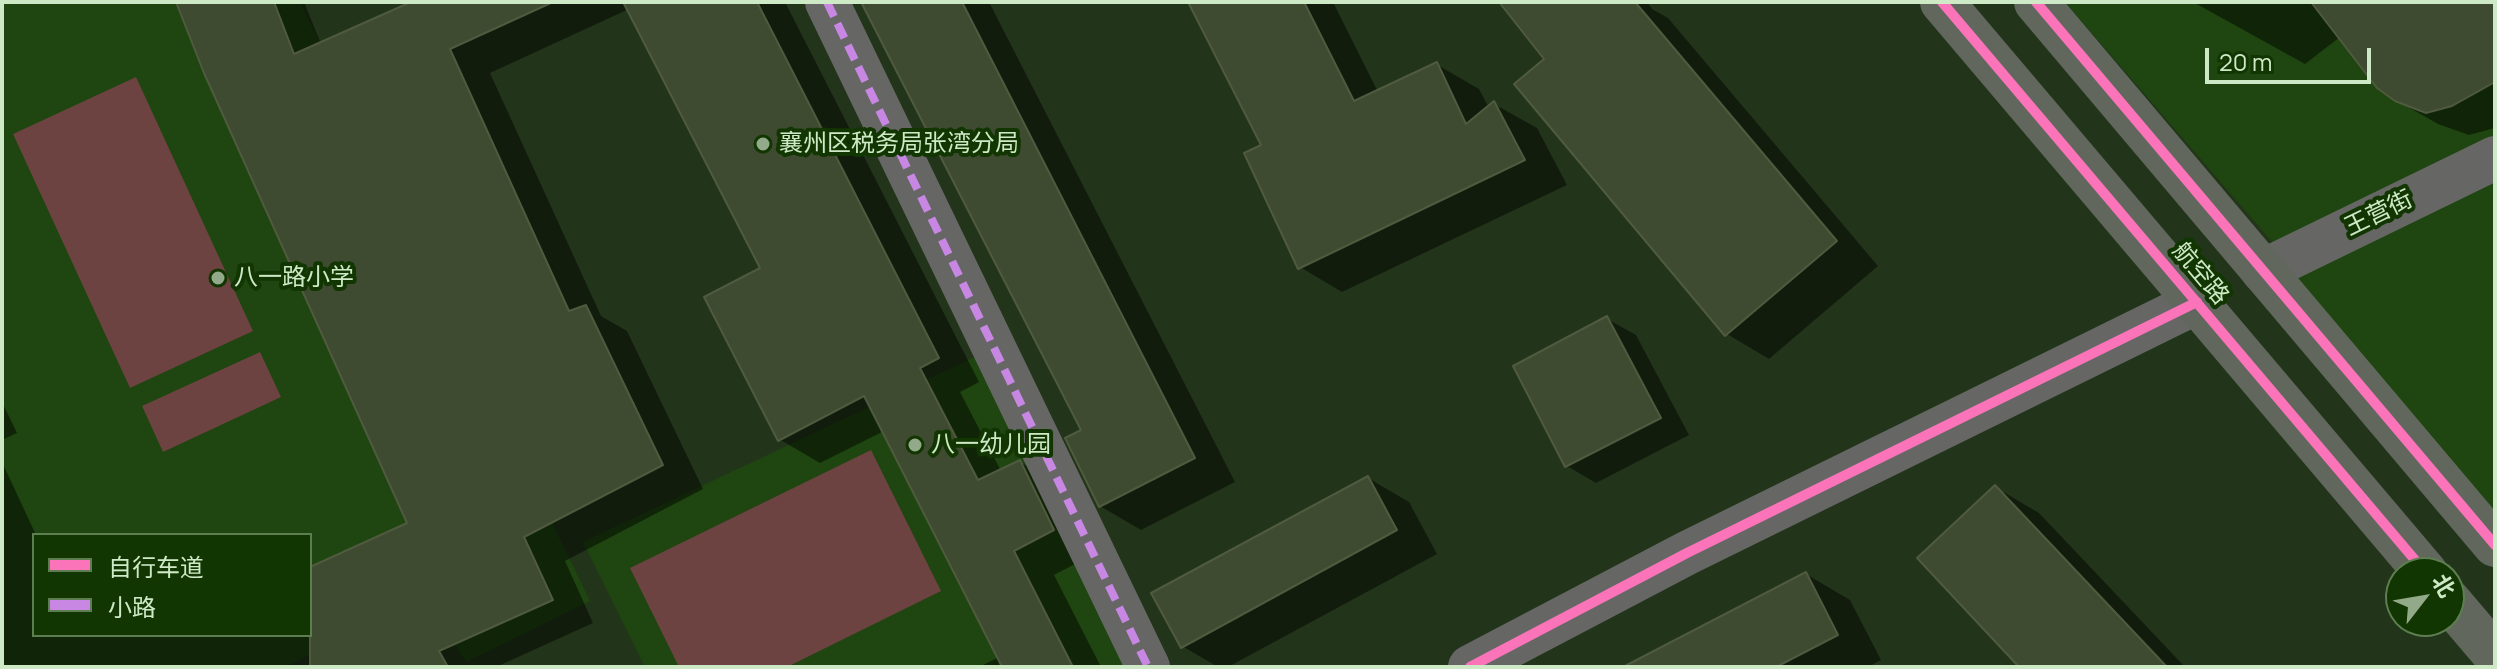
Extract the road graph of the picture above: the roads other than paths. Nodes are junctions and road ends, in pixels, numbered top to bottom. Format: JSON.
{"nodes":[{"id":1,"x":827,"y":2,"type":"edge"},
{"id":2,"x":1942,"y":2,"type":"edge"},
{"id":3,"x":2036,"y":2,"type":"edge"},
{"id":4,"x":2495,"y":158,"type":"edge"},
{"id":5,"x":2263,"y":271,"type":"junction"},
{"id":6,"x":2197,"y":302,"type":"junction"},
{"id":7,"x":2495,"y":545,"type":"edge"},
{"id":8,"x":2412,"y":557,"type":"edge"},
{"id":9,"x":2465,"y":620,"type":"edge"},
{"id":10,"x":2495,"y":655,"type":"edge"},
{"id":11,"x":1148,"y":667,"type":"edge"},
{"id":12,"x":1470,"y":667,"type":"edge"}],
"edges":[{"from":1,"to":11,"type":"street"},
{"from":2,"to":6,"type":"main road","name":"航空路"},
{"from":3,"to":5,"type":"main road","name":"航空路"},
{"from":4,"to":5,"type":"street","name":"王营街"},
{"from":5,"to":7,"type":"main road","name":"航空路"},
{"from":6,"to":8,"type":"main road","name":"航空路"},
{"from":6,"to":12,"type":"street"},
{"from":9,"to":10,"type":"main road"}]}
